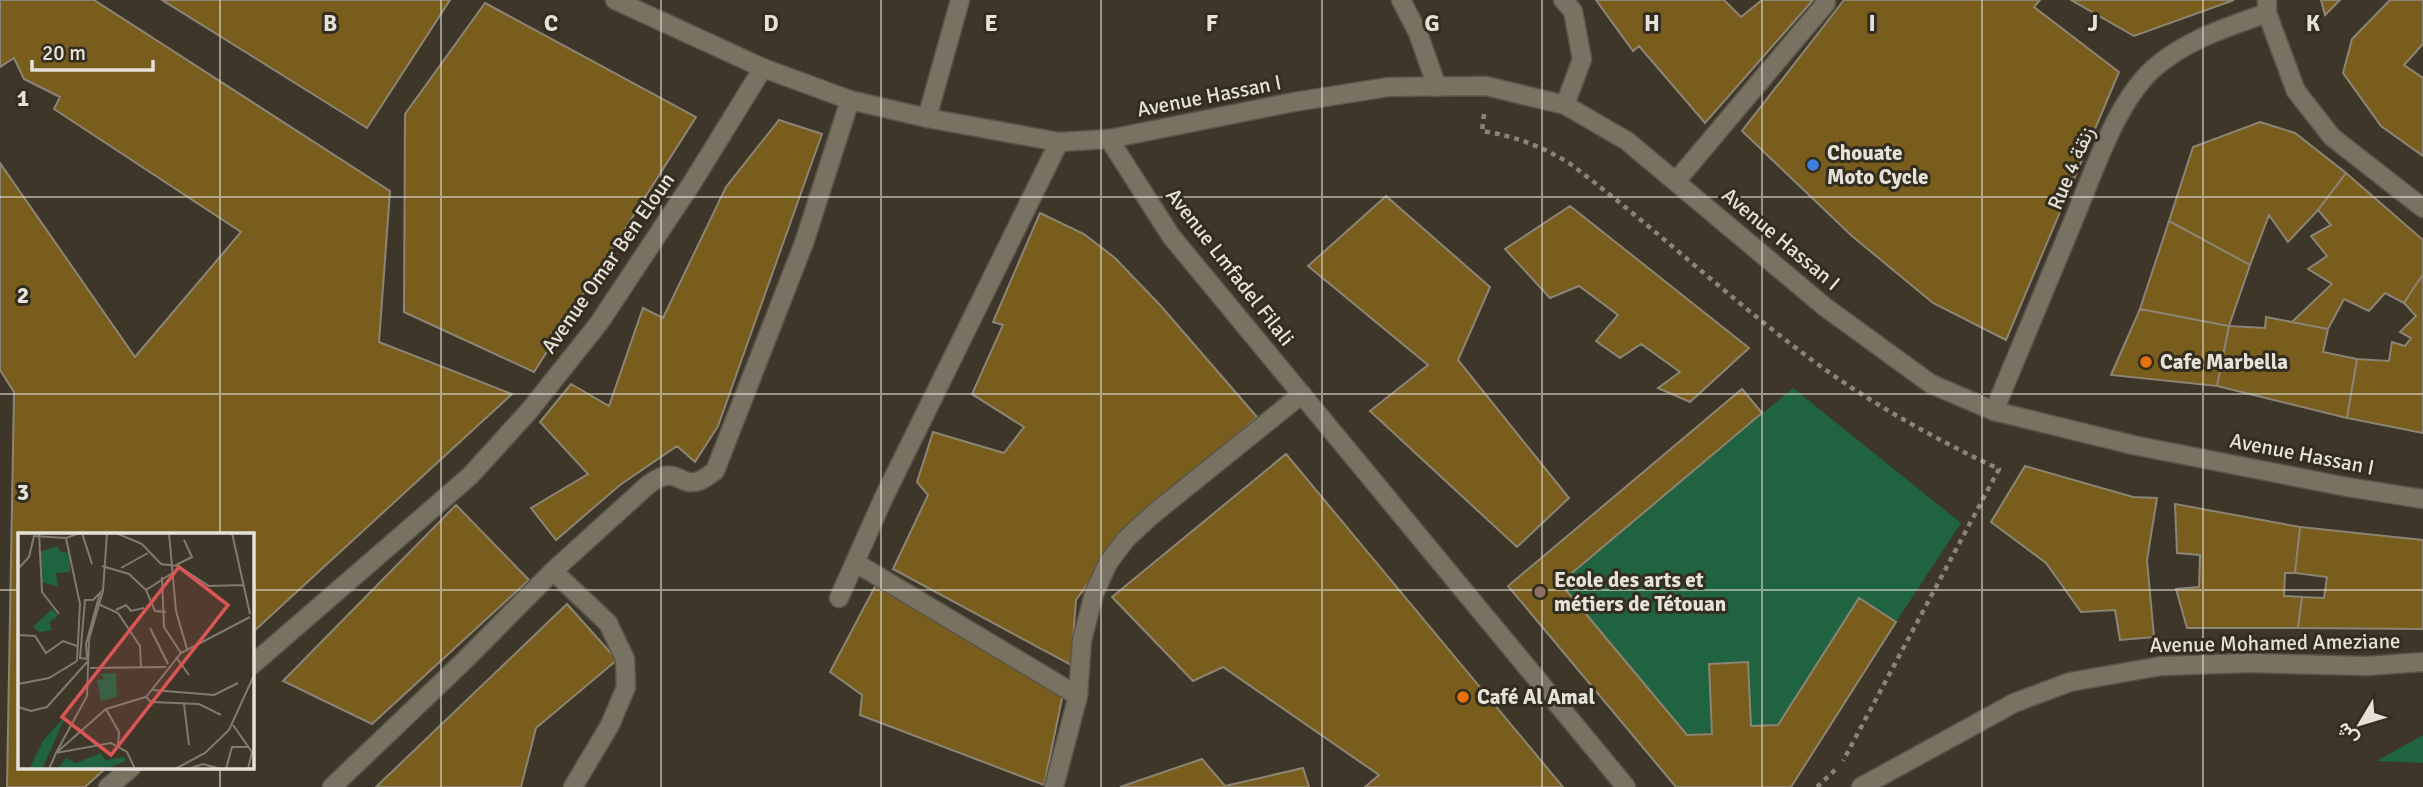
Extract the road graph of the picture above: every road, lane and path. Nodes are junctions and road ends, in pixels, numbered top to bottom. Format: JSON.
{"nodes":[{"id":1,"x":615,"y":0,"type":"edge"},
{"id":2,"x":960,"y":0,"type":"edge"},
{"id":3,"x":1401,"y":0,"type":"edge"},
{"id":4,"x":1563,"y":0,"type":"edge"},
{"id":5,"x":1826,"y":3,"type":"dead end"},
{"id":6,"x":2267,"y":6,"type":"edge"},
{"id":7,"x":763,"y":68,"type":"junction"},
{"id":8,"x":1486,"y":86,"type":"junction"},
{"id":9,"x":1437,"y":87,"type":"junction"},
{"id":10,"x":850,"y":100,"type":"junction"},
{"id":11,"x":1564,"y":105,"type":"junction"},
{"id":12,"x":927,"y":118,"type":"junction"},
{"id":13,"x":1109,"y":139,"type":"junction"},
{"id":14,"x":1059,"y":142,"type":"junction"},
{"id":15,"x":1676,"y":180,"type":"junction"},
{"id":16,"x":2423,"y":208,"type":"edge"},
{"id":17,"x":1302,"y":394,"type":"junction"},
{"id":18,"x":1994,"y":411,"type":"junction"},
{"id":19,"x":2423,"y":499,"type":"edge"},
{"id":20,"x":856,"y":563,"type":"junction"},
{"id":21,"x":553,"y":571,"type":"junction"},
{"id":22,"x":839,"y":598,"type":"dead end"},
{"id":23,"x":2423,"y":662,"type":"edge"},
{"id":24,"x":254,"y":663,"type":"edge"},
{"id":25,"x":1078,"y":696,"type":"junction"},
{"id":26,"x":129,"y":770,"type":"edge"},
{"id":27,"x":108,"y":787,"type":"edge"},
{"id":28,"x":332,"y":787,"type":"edge"},
{"id":29,"x":573,"y":787,"type":"edge"},
{"id":30,"x":1054,"y":787,"type":"edge"},
{"id":31,"x":1626,"y":787,"type":"edge"},
{"id":32,"x":1817,"y":787,"type":"edge"},
{"id":33,"x":1861,"y":787,"type":"edge"}],
"edges":[{"from":1,"to":7,"type":"street"},
{"from":2,"to":12,"type":"street"},
{"from":3,"to":9,"type":"street"},
{"from":4,"to":11,"type":"street"},
{"from":5,"to":15,"type":"street"},
{"from":6,"to":16,"type":"street"},
{"from":6,"to":18,"type":"street","name":"Rue 4 زنقة"},
{"from":7,"to":10,"type":"street"},
{"from":7,"to":24,"type":"street","name":"Avenue Omar Ben Eloun"},
{"from":8,"to":9,"type":"street","name":"Avenue Hassan I"},
{"from":8,"to":11,"type":"street","name":"Avenue Hassan I"},
{"from":8,"to":32,"type":"path"},
{"from":9,"to":13,"type":"street","name":"Avenue Hassan I"},
{"from":10,"to":12,"type":"street"},
{"from":10,"to":21,"type":"street"},
{"from":11,"to":15,"type":"street","name":"Avenue Hassan I"},
{"from":12,"to":14,"type":"street"},
{"from":13,"to":14,"type":"street"},
{"from":13,"to":17,"type":"street","name":"Avenue Lmfadel Filali"},
{"from":14,"to":20,"type":"street"},
{"from":15,"to":18,"type":"street","name":"Avenue Hassan I"},
{"from":17,"to":25,"type":"street"},
{"from":17,"to":31,"type":"street","name":"Avenue Lmfadel Filali"},
{"from":18,"to":19,"type":"street","name":"Avenue Hassan I"},
{"from":20,"to":22,"type":"street"},
{"from":20,"to":25,"type":"street"},
{"from":21,"to":28,"type":"street"},
{"from":21,"to":29,"type":"street"},
{"from":23,"to":33,"type":"street","name":"Avenue Mohamed Ameziane"},
{"from":25,"to":30,"type":"street"},
{"from":26,"to":27,"type":"street"}]}
